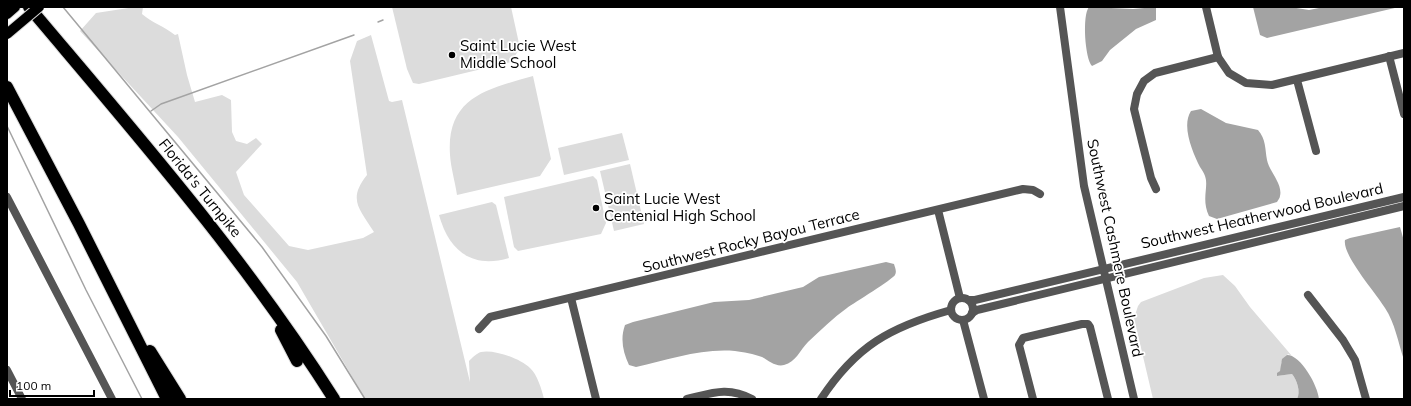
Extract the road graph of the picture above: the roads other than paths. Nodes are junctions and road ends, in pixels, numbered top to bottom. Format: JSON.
{"nodes":[{"id":1,"x":15,"y":7,"type":"edge"},
{"id":2,"x":29,"y":7,"type":"edge"},
{"id":3,"x":38,"y":7,"type":"edge"},
{"id":4,"x":1060,"y":7,"type":"edge"},
{"id":5,"x":1206,"y":7,"type":"edge"},
{"id":6,"x":7,"y":14,"type":"edge"},
{"id":7,"x":7,"y":34,"type":"edge"},
{"id":8,"x":1404,"y":53,"type":"edge"},
{"id":9,"x":1389,"y":56,"type":"junction"},
{"id":10,"x":1218,"y":57,"type":"junction"},
{"id":11,"x":1298,"y":80,"type":"junction"},
{"id":12,"x":7,"y":88,"type":"edge"},
{"id":13,"x":1404,"y":114,"type":"edge"},
{"id":14,"x":1316,"y":151,"type":"dead end"},
{"id":15,"x":1156,"y":189,"type":"dead end"},
{"id":16,"x":1040,"y":194,"type":"dead end"},
{"id":17,"x":7,"y":197,"type":"edge"},
{"id":18,"x":1404,"y":197,"type":"edge"},
{"id":19,"x":1404,"y":206,"type":"edge"},
{"id":20,"x":9,"y":208,"type":"edge"},
{"id":21,"x":938,"y":210,"type":"junction"},
{"id":22,"x":1103,"y":268,"type":"junction"},
{"id":23,"x":245,"y":270,"type":"junction"},
{"id":24,"x":1105,"y":280,"type":"junction"},
{"id":25,"x":1021,"y":290,"type":"junction"},
{"id":26,"x":112,"y":291,"type":"junction"},
{"id":27,"x":1308,"y":296,"type":"dead end"},
{"id":28,"x":571,"y":298,"type":"junction"},
{"id":29,"x":960,"y":298,"type":"junction"},
{"id":30,"x":1025,"y":299,"type":"junction"},
{"id":31,"x":969,"y":300,"type":"junction"},
{"id":32,"x":951,"y":310,"type":"junction"},
{"id":33,"x":972,"y":313,"type":"junction"},
{"id":34,"x":964,"y":320,"type":"junction"},
{"id":35,"x":479,"y":329,"type":"dead end"},
{"id":36,"x":297,"y":361,"type":"dead end"},
{"id":37,"x":7,"y":370,"type":"edge"},
{"id":38,"x":22,"y":399,"type":"edge"},
{"id":39,"x":112,"y":399,"type":"edge"},
{"id":40,"x":167,"y":399,"type":"edge"},
{"id":41,"x":180,"y":399,"type":"edge"},
{"id":42,"x":334,"y":399,"type":"edge"},
{"id":43,"x":596,"y":399,"type":"edge"},
{"id":44,"x":687,"y":399,"type":"edge"},
{"id":45,"x":752,"y":399,"type":"edge"},
{"id":46,"x":821,"y":399,"type":"edge"},
{"id":47,"x":984,"y":399,"type":"edge"},
{"id":48,"x":1033,"y":399,"type":"edge"},
{"id":49,"x":1108,"y":399,"type":"edge"},
{"id":50,"x":1134,"y":399,"type":"edge"},
{"id":51,"x":1366,"y":399,"type":"edge"}],
"edges":[{"from":1,"to":6,"type":"main road"},
{"from":2,"to":23,"type":"highway","name":"Florida's Turnpike"},
{"from":3,"to":7,"type":"main road","bridge":true},
{"from":4,"to":22,"type":"street","name":"Southwest Cashmere Boulevard"},
{"from":5,"to":10,"type":"street"},
{"from":8,"to":9,"type":"street"},
{"from":9,"to":11,"type":"street"},
{"from":9,"to":13,"type":"street"},
{"from":10,"to":11,"type":"street"},
{"from":10,"to":15,"type":"street"},
{"from":11,"to":14,"type":"street"},
{"from":12,"to":26,"type":"highway"},
{"from":16,"to":21,"type":"street","name":"Southwest Rocky Bayou Terrace"},
{"from":17,"to":20,"type":"street"},
{"from":18,"to":22,"type":"street","name":"Southwest Heatherwood Boulevard"},
{"from":19,"to":24,"type":"street","name":"Southwest Heatherwood Boulevard"},
{"from":20,"to":39,"type":"street"},
{"from":21,"to":28,"type":"street","name":"Southwest Rocky Bayou Terrace"},
{"from":21,"to":29,"type":"street"},
{"from":22,"to":24,"type":"street","name":"Southwest Cashmere Boulevard"},
{"from":22,"to":25,"type":"street","name":"Southwest Heatherwood Boulevard"},
{"from":23,"to":36,"type":"highway"},
{"from":23,"to":42,"type":"highway","name":"Florida's Turnpike"},
{"from":24,"to":30,"type":"street","name":"Southwest Heatherwood Boulevard"},
{"from":24,"to":50,"type":"street","name":"Southwest Cashmere Boulevard"},
{"from":25,"to":30,"type":"street"},
{"from":25,"to":31,"type":"street","name":"Southwest Heatherwood Boulevard"},
{"from":26,"to":40,"type":"highway"},
{"from":26,"to":41,"type":"highway"},
{"from":27,"to":51,"type":"street"},
{"from":28,"to":35,"type":"street","name":"Southwest Rocky Bayou Terrace"},
{"from":28,"to":43,"type":"street"},
{"from":29,"to":31,"type":"street"},
{"from":29,"to":32,"type":"street"},
{"from":30,"to":33,"type":"street","name":"Southwest Heatherwood Boulevard"},
{"from":31,"to":33,"type":"street"},
{"from":32,"to":34,"type":"street"},
{"from":32,"to":46,"type":"street"},
{"from":33,"to":34,"type":"street"},
{"from":34,"to":47,"type":"street"},
{"from":37,"to":38,"type":"street"},
{"from":44,"to":45,"type":"street"},
{"from":48,"to":49,"type":"street"}]}
